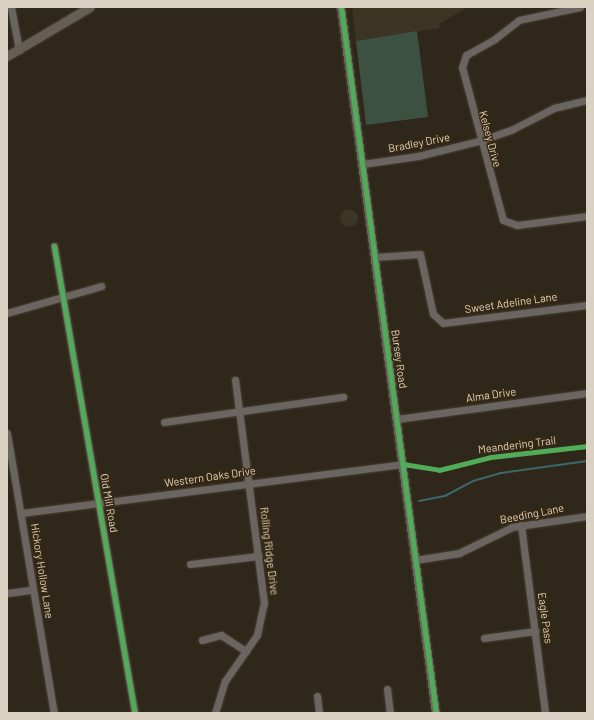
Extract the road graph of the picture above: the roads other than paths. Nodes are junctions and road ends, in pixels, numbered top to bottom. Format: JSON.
{"nodes":[{"id":1,"x":11,"y":7,"type":"edge"},
{"id":2,"x":90,"y":7,"type":"edge"},
{"id":3,"x":341,"y":7,"type":"edge"},
{"id":4,"x":580,"y":7,"type":"edge"},
{"id":5,"x":19,"y":50,"type":"junction"},
{"id":6,"x":7,"y":56,"type":"edge"},
{"id":7,"x":587,"y":100,"type":"edge"},
{"id":8,"x":479,"y":141,"type":"junction"},
{"id":9,"x":362,"y":164,"type":"junction"},
{"id":10,"x":587,"y":216,"type":"edge"},
{"id":11,"x":54,"y":246,"type":"dead end"},
{"id":12,"x":375,"y":257,"type":"junction"},
{"id":13,"x":101,"y":286,"type":"dead end"},
{"id":14,"x":63,"y":297,"type":"junction"},
{"id":15,"x":587,"y":305,"type":"edge"},
{"id":16,"x":7,"y":313,"type":"edge"},
{"id":17,"x":235,"y":380,"type":"dead end"},
{"id":18,"x":587,"y":393,"type":"edge"},
{"id":19,"x":343,"y":397,"type":"dead end"},
{"id":20,"x":239,"y":412,"type":"junction"},
{"id":21,"x":397,"y":419,"type":"junction"},
{"id":22,"x":164,"y":422,"type":"dead end"},
{"id":23,"x":7,"y":433,"type":"edge"},
{"id":24,"x":403,"y":464,"type":"junction"},
{"id":25,"x":249,"y":483,"type":"junction"},
{"id":26,"x":99,"y":503,"type":"junction"},
{"id":27,"x":21,"y":514,"type":"junction"},
{"id":28,"x":587,"y":516,"type":"edge"},
{"id":29,"x":521,"y":525,"type":"junction"},
{"id":30,"x":259,"y":556,"type":"junction"},
{"id":31,"x":415,"y":560,"type":"junction"},
{"id":32,"x":190,"y":564,"type":"dead end"},
{"id":33,"x":34,"y":590,"type":"junction"},
{"id":34,"x":7,"y":593,"type":"edge"},
{"id":35,"x":536,"y":631,"type":"junction"},
{"id":36,"x":484,"y":638,"type":"dead end"},
{"id":37,"x":202,"y":640,"type":"dead end"},
{"id":38,"x":246,"y":651,"type":"junction"},
{"id":39,"x":387,"y":689,"type":"dead end"},
{"id":40,"x":317,"y":696,"type":"dead end"},
{"id":41,"x":54,"y":713,"type":"edge"},
{"id":42,"x":135,"y":713,"type":"edge"},
{"id":43,"x":215,"y":713,"type":"edge"},
{"id":44,"x":319,"y":713,"type":"edge"},
{"id":45,"x":390,"y":713,"type":"edge"},
{"id":46,"x":436,"y":713,"type":"edge"},
{"id":47,"x":545,"y":713,"type":"edge"}],
"edges":[{"from":1,"to":5,"type":"street"},
{"from":2,"to":5,"type":"main road"},
{"from":3,"to":9,"type":"street","name":"Bursey Road"},
{"from":4,"to":8,"type":"street","name":"Kelsey Drive"},
{"from":5,"to":6,"type":"main road"},
{"from":7,"to":8,"type":"street","name":"Bradley Drive"},
{"from":8,"to":9,"type":"street","name":"Bradley Drive"},
{"from":8,"to":10,"type":"street","name":"Kelsey Drive"},
{"from":9,"to":12,"type":"street","name":"Bursey Road"},
{"from":11,"to":14,"type":"street","name":"Old Mill Road"},
{"from":12,"to":15,"type":"street","name":"Sweet Adeline Lane"},
{"from":12,"to":21,"type":"street","name":"Bursey Road"},
{"from":13,"to":14,"type":"street"},
{"from":14,"to":16,"type":"street"},
{"from":14,"to":26,"type":"street","name":"Old Mill Road"},
{"from":17,"to":20,"type":"street","name":"Rolling Ridge Drive"},
{"from":18,"to":21,"type":"street","name":"Alma Drive"},
{"from":19,"to":20,"type":"street"},
{"from":20,"to":22,"type":"street"},
{"from":20,"to":25,"type":"street","name":"Rolling Ridge Drive"},
{"from":21,"to":24,"type":"street","name":"Bursey Road"},
{"from":23,"to":27,"type":"street","name":"Hickory Hollow Lane"},
{"from":24,"to":25,"type":"street","name":"Western Oaks Drive"},
{"from":24,"to":31,"type":"street","name":"Bursey Road"},
{"from":25,"to":26,"type":"street","name":"Western Oaks Drive"},
{"from":25,"to":30,"type":"street","name":"Rolling Ridge Drive"},
{"from":26,"to":27,"type":"street","name":"Western Oaks Drive"},
{"from":26,"to":42,"type":"street","name":"Old Mill Road"},
{"from":27,"to":33,"type":"street","name":"Hickory Hollow Lane"},
{"from":28,"to":29,"type":"street","name":"Beeding Lane"},
{"from":29,"to":31,"type":"street","name":"Beeding Lane"},
{"from":29,"to":35,"type":"street","name":"Eagle Pass"},
{"from":30,"to":32,"type":"street"},
{"from":30,"to":38,"type":"street","name":"Rolling Ridge Drive"},
{"from":31,"to":46,"type":"street","name":"Bursey Road"},
{"from":33,"to":34,"type":"street"},
{"from":33,"to":41,"type":"street","name":"Hickory Hollow Lane"},
{"from":35,"to":36,"type":"street"},
{"from":35,"to":47,"type":"street","name":"Eagle Pass"},
{"from":37,"to":38,"type":"street"},
{"from":38,"to":43,"type":"street","name":"Rolling Ridge Drive"},
{"from":39,"to":45,"type":"street"},
{"from":40,"to":44,"type":"street"}]}
